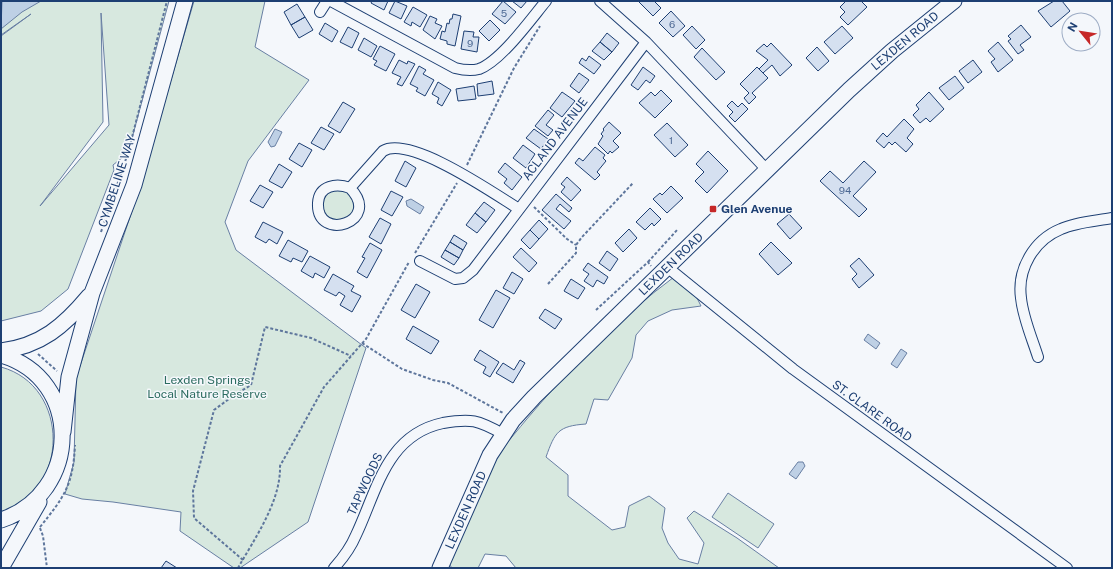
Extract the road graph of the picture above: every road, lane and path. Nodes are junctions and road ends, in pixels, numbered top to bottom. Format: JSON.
{"nodes":[{"id":1,"x":167,"y":1,"type":"edge"},
{"id":2,"x":185,"y":1,"type":"edge"},
{"id":3,"x":326,"y":1,"type":"edge"},
{"id":4,"x":331,"y":1,"type":"edge"},
{"id":5,"x":546,"y":1,"type":"edge"},
{"id":6,"x":600,"y":1,"type":"edge"},
{"id":7,"x":954,"y":1,"type":"edge"},
{"id":8,"x":320,"y":12,"type":"dead end"},
{"id":9,"x":542,"y":22,"type":"dead end"},
{"id":10,"x":646,"y":42,"type":"junction"},
{"id":11,"x":767,"y":170,"type":"junction"},
{"id":12,"x":463,"y":174,"type":"junction"},
{"id":13,"x":633,"y":184,"type":"dead end"},
{"id":14,"x":350,"y":188,"type":"junction"},
{"id":15,"x":526,"y":200,"type":"junction"},
{"id":16,"x":519,"y":209,"type":"junction"},
{"id":17,"x":1112,"y":218,"type":"edge"},
{"id":18,"x":678,"y":229,"type":"dead end"},
{"id":19,"x":99,"y":238,"type":"dead end"},
{"id":20,"x":576,"y":245,"type":"junction"},
{"id":21,"x":420,"y":261,"type":"dead end"},
{"id":22,"x":648,"y":262,"type":"junction"},
{"id":23,"x":652,"y":267,"type":"dead end"},
{"id":24,"x":668,"y":268,"type":"junction"},
{"id":25,"x":548,"y":284,"type":"dead end"},
{"id":26,"x":92,"y":293,"type":"junction"},
{"id":27,"x":596,"y":310,"type":"dead end"},
{"id":28,"x":362,"y":343,"type":"junction"},
{"id":29,"x":31,"y":344,"type":"junction"},
{"id":30,"x":1,"y":351,"type":"edge"},
{"id":31,"x":1,"y":355,"type":"edge"},
{"id":32,"x":351,"y":356,"type":"junction"},
{"id":33,"x":1038,"y":357,"type":"dead end"},
{"id":34,"x":69,"y":377,"type":"junction"},
{"id":35,"x":493,"y":407,"type":"dead end"},
{"id":36,"x":63,"y":432,"type":"junction"},
{"id":37,"x":503,"y":434,"type":"junction"},
{"id":38,"x":50,"y":482,"type":"junction"},
{"id":39,"x":1,"y":520,"type":"edge"},
{"id":40,"x":40,"y":528,"type":"dead end"},
{"id":41,"x":243,"y":560,"type":"junction"},
{"id":42,"x":1,"y":568,"type":"edge"},
{"id":43,"x":47,"y":568,"type":"edge"},
{"id":44,"x":238,"y":568,"type":"edge"},
{"id":45,"x":334,"y":568,"type":"edge"},
{"id":46,"x":440,"y":568,"type":"edge"},
{"id":47,"x":1067,"y":568,"type":"edge"}],
"edges":[{"from":1,"to":19,"type":"path","name":"CYMBELINE WAY"},
{"from":2,"to":26,"type":"main road","name":"CYMBELINE WAY"},
{"from":3,"to":8,"type":"street"},
{"from":4,"to":5,"type":"street"},
{"from":6,"to":10,"type":"street"},
{"from":7,"to":11,"type":"main road","name":"LEXDEN ROAD"},
{"from":9,"to":12,"type":"path"},
{"from":10,"to":11,"type":"street"},
{"from":10,"to":15,"type":"street","name":"ACLAND AVENUE"},
{"from":11,"to":24,"type":"main road","name":"LEXDEN ROAD"},
{"from":12,"to":14,"type":"street"},
{"from":12,"to":16,"type":"street"},
{"from":12,"to":28,"type":"path"},
{"from":13,"to":20,"type":"path"},
{"from":14,"to":14,"type":"street"},
{"from":15,"to":16,"type":"street","name":"ACLAND AVENUE"},
{"from":15,"to":20,"type":"path"},
{"from":16,"to":21,"type":"street","name":"ACLAND AVENUE"},
{"from":17,"to":33,"type":"street"},
{"from":18,"to":22,"type":"path"},
{"from":20,"to":25,"type":"path"},
{"from":22,"to":23,"type":"path"},
{"from":22,"to":27,"type":"path"},
{"from":24,"to":37,"type":"main road","name":"LEXDEN ROAD"},
{"from":24,"to":47,"type":"street","name":"ST. CLARE ROAD"},
{"from":26,"to":29,"type":"main road","name":"CYMBELINE WAY"},
{"from":26,"to":34,"type":"main road","name":"CYMBELINE WAY"},
{"from":28,"to":32,"type":"path"},
{"from":28,"to":35,"type":"path"},
{"from":29,"to":30,"type":"main road","name":"CYMBELINE WAY"},
{"from":29,"to":34,"type":"path"},
{"from":31,"to":36,"type":"main road"},
{"from":32,"to":41,"type":"path"},
{"from":32,"to":41,"type":"path"},
{"from":34,"to":36,"type":"main road","name":"CYMBELINE WAY"},
{"from":36,"to":38,"type":"main road","name":"CYMBELINE WAY"},
{"from":37,"to":45,"type":"street","name":"TAPWOODS"},
{"from":37,"to":46,"type":"main road","name":"LEXDEN ROAD"},
{"from":38,"to":39,"type":"main road"},
{"from":38,"to":42,"type":"main road"},
{"from":40,"to":43,"type":"path"},
{"from":41,"to":44,"type":"path"}]}
